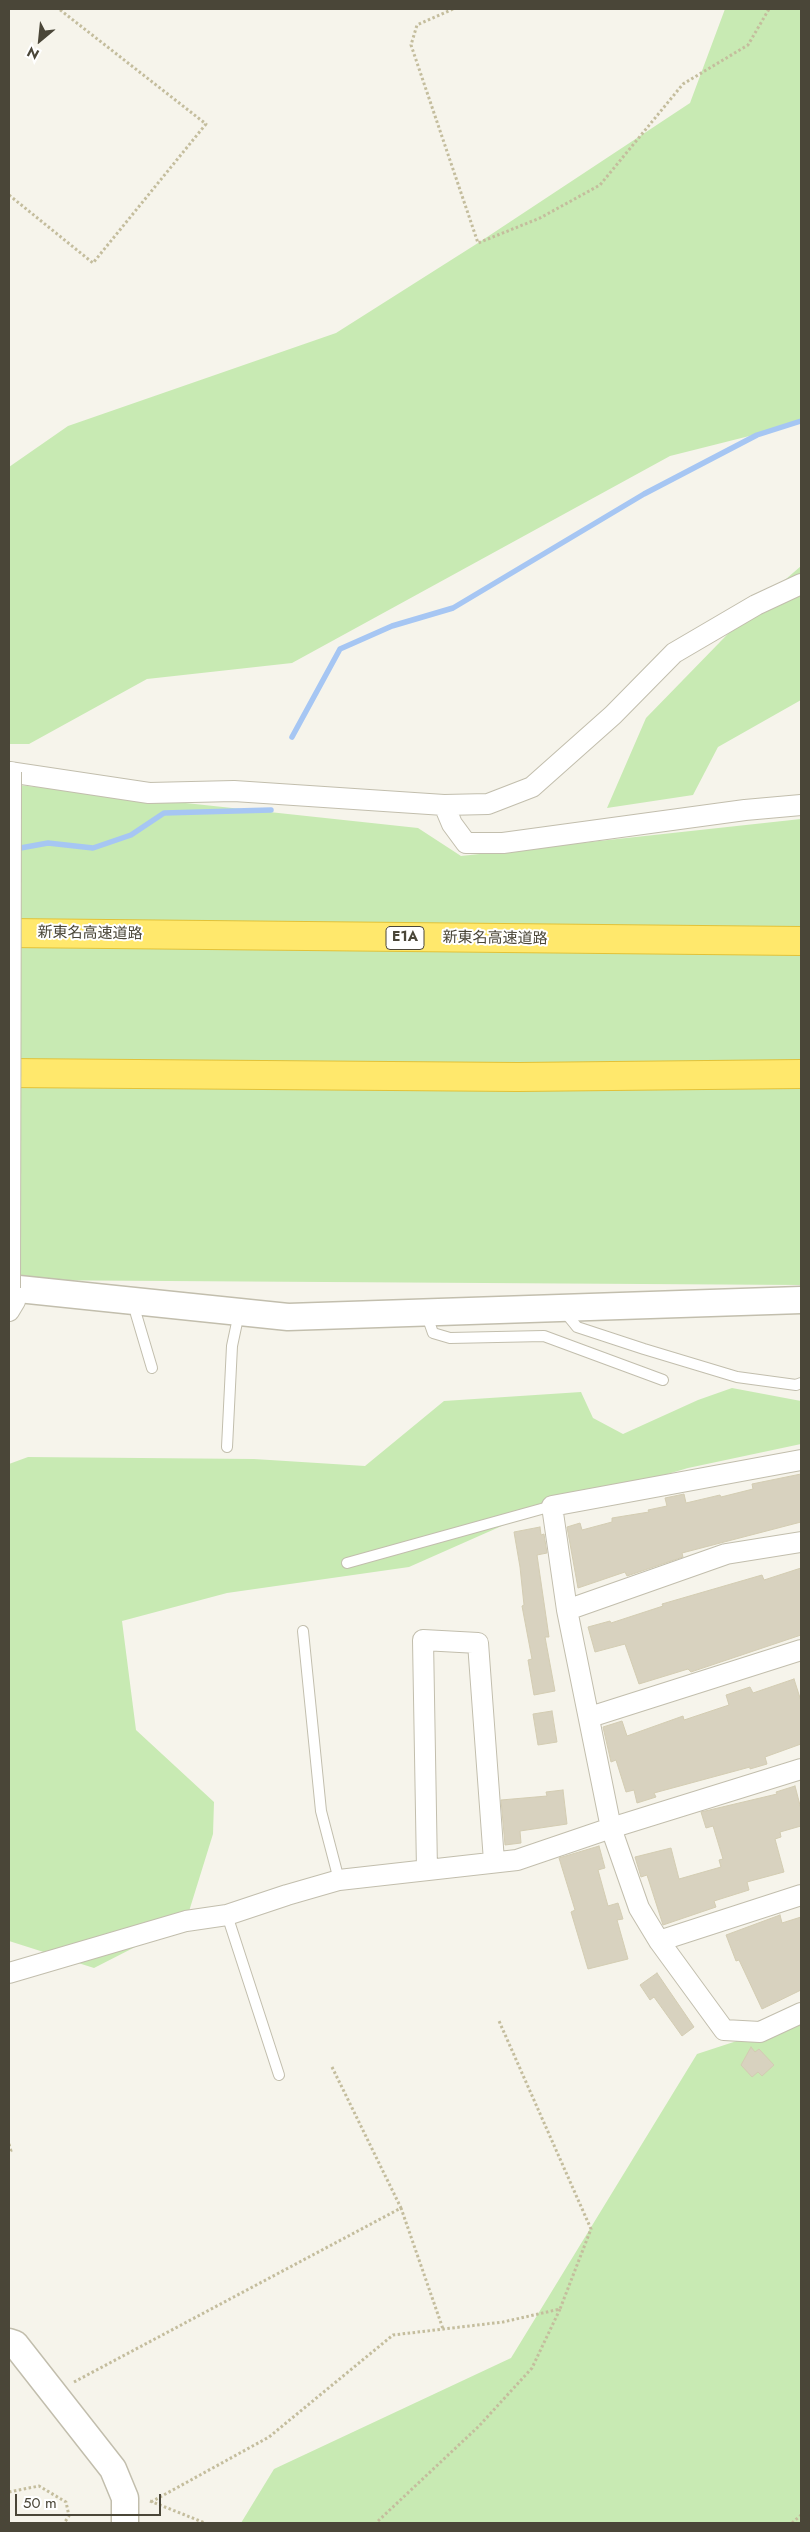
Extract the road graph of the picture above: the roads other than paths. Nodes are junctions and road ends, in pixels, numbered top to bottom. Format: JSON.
{"nodes":[{"id":1,"x":801,"y":584,"type":"edge"},
{"id":2,"x":10,"y":772,"type":"edge"},
{"id":3,"x":444,"y":805,"type":"junction"},
{"id":4,"x":801,"y":805,"type":"edge"},
{"id":5,"x":9,"y":932,"type":"edge"},
{"id":6,"x":801,"y":942,"type":"edge"},
{"id":7,"x":9,"y":1073,"type":"edge"},
{"id":8,"x":801,"y":1074,"type":"edge"},
{"id":9,"x":9,"y":1296,"type":"edge"},
{"id":10,"x":801,"y":1300,"type":"edge"},
{"id":11,"x":136,"y":1301,"type":"junction"},
{"id":12,"x":562,"y":1308,"type":"junction"},
{"id":13,"x":239,"y":1312,"type":"junction"},
{"id":14,"x":426,"y":1313,"type":"junction"},
{"id":15,"x":152,"y":1368,"type":"dead end"},
{"id":16,"x":663,"y":1380,"type":"dead end"},
{"id":17,"x":801,"y":1383,"type":"edge"},
{"id":18,"x":227,"y":1446,"type":"dead end"},
{"id":19,"x":801,"y":1460,"type":"edge"},
{"id":20,"x":552,"y":1506,"type":"junction"},
{"id":21,"x":801,"y":1542,"type":"edge"},
{"id":22,"x":347,"y":1564,"type":"dead end"},
{"id":23,"x":567,"y":1610,"type":"junction"},
{"id":24,"x":303,"y":1631,"type":"dead end"},
{"id":25,"x":801,"y":1650,"type":"edge"},
{"id":26,"x":590,"y":1717,"type":"junction"},
{"id":27,"x":801,"y":1769,"type":"edge"},
{"id":28,"x":611,"y":1828,"type":"junction"},
{"id":29,"x":494,"y":1861,"type":"junction"},
{"id":30,"x":426,"y":1870,"type":"junction"},
{"id":31,"x":339,"y":1880,"type":"junction"},
{"id":32,"x":801,"y":1894,"type":"edge"},
{"id":33,"x":227,"y":1915,"type":"junction"},
{"id":34,"x":659,"y":1941,"type":"junction"},
{"id":35,"x":9,"y":1973,"type":"edge"},
{"id":36,"x":801,"y":2013,"type":"edge"},
{"id":37,"x":279,"y":2075,"type":"dead end"},
{"id":38,"x":9,"y":2342,"type":"edge"},
{"id":39,"x":125,"y":2523,"type":"edge"}],
"edges":[{"from":1,"to":3,"type":"street"},
{"from":2,"to":3,"type":"street"},
{"from":2,"to":9,"type":"street","bridge":true},
{"from":3,"to":4,"type":"street"},
{"from":5,"to":6,"type":"highway","name":"新東名高速道路","number":"E1A"},
{"from":7,"to":8,"type":"highway"},
{"from":9,"to":11,"type":"street"},
{"from":10,"to":12,"type":"street"},
{"from":11,"to":13,"type":"street"},
{"from":11,"to":15,"type":"lane"},
{"from":12,"to":14,"type":"street"},
{"from":12,"to":17,"type":"lane"},
{"from":13,"to":14,"type":"street"},
{"from":13,"to":18,"type":"lane"},
{"from":14,"to":16,"type":"lane"},
{"from":19,"to":20,"type":"street"},
{"from":20,"to":22,"type":"lane"},
{"from":20,"to":23,"type":"street"},
{"from":21,"to":23,"type":"street"},
{"from":23,"to":26,"type":"street"},
{"from":24,"to":31,"type":"lane"},
{"from":25,"to":26,"type":"street"},
{"from":26,"to":28,"type":"street"},
{"from":27,"to":28,"type":"street"},
{"from":28,"to":29,"type":"street"},
{"from":28,"to":34,"type":"street"},
{"from":29,"to":30,"type":"street"},
{"from":29,"to":30,"type":"street"},
{"from":30,"to":31,"type":"street"},
{"from":31,"to":33,"type":"street"},
{"from":32,"to":34,"type":"street"},
{"from":33,"to":35,"type":"street"},
{"from":33,"to":37,"type":"lane"},
{"from":34,"to":36,"type":"street"},
{"from":38,"to":39,"type":"street"}]}
